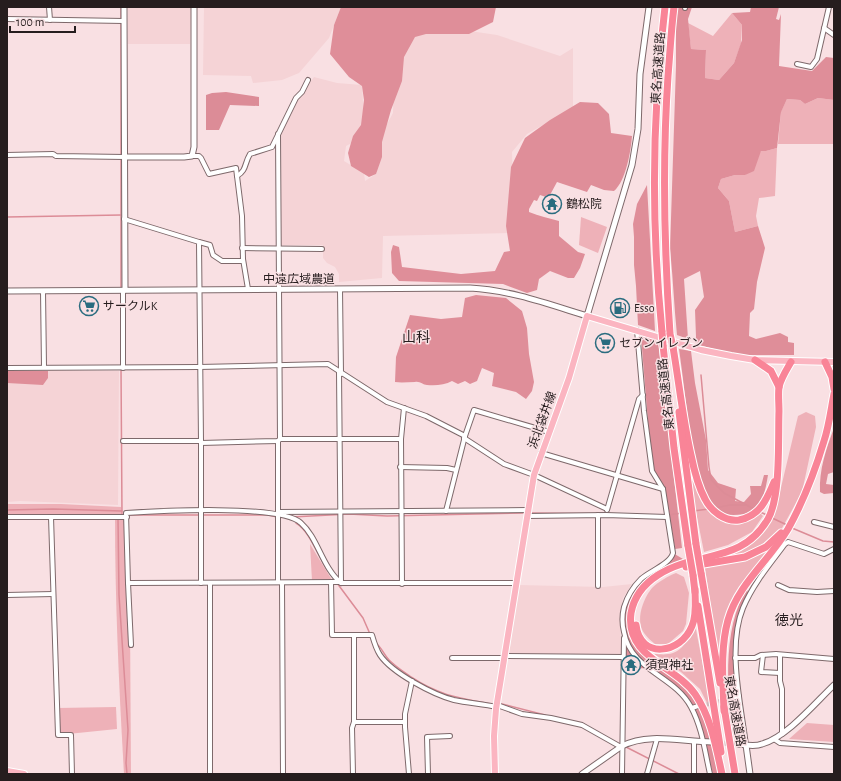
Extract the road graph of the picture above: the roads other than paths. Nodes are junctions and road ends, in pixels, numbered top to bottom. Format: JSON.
{"nodes":[{"id":1,"x":49,"y":7,"type":"edge"},
{"id":2,"x":124,"y":7,"type":"edge"},
{"id":3,"x":194,"y":7,"type":"edge"},
{"id":4,"x":649,"y":7,"type":"edge"},
{"id":5,"x":665,"y":7,"type":"edge"},
{"id":6,"x":674,"y":7,"type":"edge"},
{"id":7,"x":829,"y":7,"type":"edge"},
{"id":8,"x":7,"y":19,"type":"edge"},
{"id":9,"x":50,"y":20,"type":"junction"},
{"id":10,"x":124,"y":21,"type":"junction"},
{"id":11,"x":824,"y":28,"type":"junction"},
{"id":12,"x":834,"y":35,"type":"edge"},
{"id":13,"x":797,"y":64,"type":"dead end"},
{"id":14,"x":308,"y":80,"type":"dead end"},
{"id":15,"x":278,"y":134,"type":"junction"},
{"id":16,"x":7,"y":155,"type":"edge"},
{"id":17,"x":192,"y":156,"type":"junction"},
{"id":18,"x":125,"y":157,"type":"junction"},
{"id":19,"x":237,"y":176,"type":"junction"},
{"id":20,"x":124,"y":219,"type":"junction"},
{"id":21,"x":199,"y":242,"type":"junction"},
{"id":22,"x":242,"y":248,"type":"junction"},
{"id":23,"x":279,"y":248,"type":"junction"},
{"id":24,"x":322,"y":249,"type":"dead end"},
{"id":25,"x":243,"y":261,"type":"junction"},
{"id":26,"x":198,"y":289,"type":"junction"},
{"id":27,"x":248,"y":289,"type":"junction"},
{"id":28,"x":279,"y":289,"type":"junction"},
{"id":29,"x":340,"y":289,"type":"junction"},
{"id":30,"x":124,"y":290,"type":"junction"},
{"id":31,"x":7,"y":291,"type":"edge"},
{"id":32,"x":43,"y":291,"type":"junction"},
{"id":33,"x":587,"y":316,"type":"junction"},
{"id":34,"x":637,"y":330,"type":"junction"},
{"id":35,"x":672,"y":347,"type":"junction"},
{"id":36,"x":755,"y":360,"type":"junction"},
{"id":37,"x":791,"y":362,"type":"junction"},
{"id":38,"x":825,"y":362,"type":"junction"},
{"id":39,"x":834,"y":363,"type":"edge"},
{"id":40,"x":280,"y":366,"type":"junction"},
{"id":41,"x":44,"y":367,"type":"junction"},
{"id":42,"x":199,"y":367,"type":"junction"},
{"id":43,"x":7,"y":368,"type":"edge"},
{"id":44,"x":124,"y":368,"type":"junction"},
{"id":45,"x":340,"y":373,"type":"junction"},
{"id":46,"x":779,"y":387,"type":"junction"},
{"id":47,"x":834,"y":389,"type":"edge"},
{"id":48,"x":834,"y":394,"type":"edge"},
{"id":49,"x":643,"y":395,"type":"junction"},
{"id":50,"x":404,"y":408,"type":"junction"},
{"id":51,"x":549,"y":432,"type":"junction"},
{"id":52,"x":464,"y":436,"type":"junction"},
{"id":53,"x":401,"y":439,"type":"junction"},
{"id":54,"x":123,"y":440,"type":"dead end"},
{"id":55,"x":279,"y":440,"type":"junction"},
{"id":56,"x":339,"y":440,"type":"junction"},
{"id":57,"x":201,"y":442,"type":"junction"},
{"id":58,"x":542,"y":453,"type":"junction"},
{"id":59,"x":400,"y":467,"type":"junction"},
{"id":60,"x":456,"y":470,"type":"junction"},
{"id":61,"x":534,"y":475,"type":"junction"},
{"id":62,"x":617,"y":476,"type":"junction"},
{"id":63,"x":776,"y":476,"type":"junction"},
{"id":64,"x":663,"y":489,"type":"junction"},
{"id":65,"x":608,"y":509,"type":"junction"},
{"id":66,"x":200,"y":510,"type":"junction"},
{"id":67,"x":796,"y":510,"type":"junction"},
{"id":68,"x":446,"y":511,"type":"junction"},
{"id":69,"x":340,"y":512,"type":"junction"},
{"id":70,"x":401,"y":512,"type":"junction"},
{"id":71,"x":278,"y":513,"type":"junction"},
{"id":72,"x":528,"y":513,"type":"junction"},
{"id":73,"x":598,"y":515,"type":"junction"},
{"id":74,"x":606,"y":515,"type":"junction"},
{"id":75,"x":7,"y":517,"type":"edge"},
{"id":76,"x":51,"y":517,"type":"junction"},
{"id":77,"x":127,"y":517,"type":"junction"},
{"id":78,"x":667,"y":517,"type":"junction"},
{"id":79,"x":814,"y":522,"type":"dead end"},
{"id":80,"x":834,"y":527,"type":"edge"},
{"id":81,"x":834,"y":549,"type":"edge"},
{"id":82,"x":280,"y":582,"type":"junction"},
{"id":83,"x":331,"y":582,"type":"junction"},
{"id":84,"x":340,"y":582,"type":"junction"},
{"id":85,"x":128,"y":583,"type":"junction"},
{"id":86,"x":201,"y":583,"type":"junction"},
{"id":87,"x":210,"y":583,"type":"junction"},
{"id":88,"x":517,"y":583,"type":"junction"},
{"id":89,"x":402,"y":584,"type":"junction"},
{"id":90,"x":778,"y":585,"type":"dead end"},
{"id":91,"x":598,"y":586,"type":"dead end"},
{"id":92,"x":695,"y":589,"type":"junction"},
{"id":93,"x":834,"y":591,"type":"edge"},
{"id":94,"x":53,"y":594,"type":"junction"},
{"id":95,"x":7,"y":595,"type":"edge"},
{"id":96,"x":624,"y":634,"type":"junction"},
{"id":97,"x":354,"y":635,"type":"junction"},
{"id":98,"x":131,"y":645,"type":"dead end"},
{"id":99,"x":762,"y":655,"type":"junction"},
{"id":100,"x":780,"y":655,"type":"junction"},
{"id":101,"x":505,"y":657,"type":"junction"},
{"id":102,"x":623,"y":657,"type":"junction"},
{"id":103,"x":452,"y":658,"type":"dead end"},
{"id":104,"x":736,"y":658,"type":"junction"},
{"id":105,"x":834,"y":659,"type":"edge"},
{"id":106,"x":780,"y":673,"type":"junction"},
{"id":107,"x":412,"y":681,"type":"junction"},
{"id":108,"x":834,"y":685,"type":"edge"},
{"id":109,"x":739,"y":696,"type":"junction"},
{"id":110,"x":732,"y":698,"type":"tunnel mouth"},
{"id":111,"x":497,"y":706,"type":"junction"},
{"id":112,"x":698,"y":706,"type":"tunnel mouth"},
{"id":113,"x":692,"y":708,"type":"junction"},
{"id":114,"x":724,"y":711,"type":"junction"},
{"id":115,"x":354,"y":722,"type":"junction"},
{"id":116,"x":405,"y":722,"type":"junction"},
{"id":117,"x":782,"y":734,"type":"junction"},
{"id":118,"x":450,"y":736,"type":"dead end"},
{"id":119,"x":657,"y":739,"type":"junction"},
{"id":120,"x":774,"y":739,"type":"junction"},
{"id":121,"x":694,"y":742,"type":"junction"},
{"id":122,"x":703,"y":742,"type":"junction"},
{"id":123,"x":712,"y":742,"type":"tunnel mouth"},
{"id":124,"x":738,"y":744,"type":"tunnel mouth"},
{"id":125,"x":746,"y":745,"type":"junction"},
{"id":126,"x":622,"y":747,"type":"junction"},
{"id":127,"x":834,"y":747,"type":"edge"},
{"id":128,"x":7,"y":771,"type":"edge"},
{"id":129,"x":24,"y":774,"type":"edge"},
{"id":130,"x":72,"y":774,"type":"edge"},
{"id":131,"x":210,"y":774,"type":"edge"},
{"id":132,"x":283,"y":774,"type":"edge"},
{"id":133,"x":353,"y":774,"type":"edge"},
{"id":134,"x":409,"y":774,"type":"edge"},
{"id":135,"x":428,"y":774,"type":"edge"},
{"id":136,"x":495,"y":774,"type":"edge"},
{"id":137,"x":582,"y":774,"type":"edge"},
{"id":138,"x":622,"y":774,"type":"edge"},
{"id":139,"x":647,"y":774,"type":"edge"},
{"id":140,"x":694,"y":774,"type":"edge"},
{"id":141,"x":710,"y":774,"type":"edge"},
{"id":142,"x":723,"y":774,"type":"edge"},
{"id":143,"x":735,"y":774,"type":"edge"},
{"id":144,"x":750,"y":774,"type":"edge"}],
"edges":[{"from":1,"to":9,"type":"street"},
{"from":2,"to":10,"type":"street"},
{"from":3,"to":17,"type":"street"},
{"from":4,"to":33,"type":"street"},
{"from":5,"to":92,"type":"highway","name":"東名高速道路","bridge":true},
{"from":6,"to":35,"type":"highway","name":"東名高速道路","bridge":true},
{"from":7,"to":11,"type":"street"},
{"from":8,"to":9,"type":"street"},
{"from":9,"to":10,"type":"street"},
{"from":10,"to":18,"type":"street"},
{"from":11,"to":12,"type":"street"},
{"from":11,"to":13,"type":"street"},
{"from":14,"to":15,"type":"street"},
{"from":15,"to":19,"type":"street"},
{"from":15,"to":23,"type":"street"},
{"from":16,"to":18,"type":"street"},
{"from":17,"to":18,"type":"street"},
{"from":17,"to":19,"type":"street"},
{"from":18,"to":20,"type":"street"},
{"from":19,"to":22,"type":"street"},
{"from":20,"to":21,"type":"street"},
{"from":20,"to":30,"type":"street"},
{"from":21,"to":25,"type":"street"},
{"from":21,"to":26,"type":"street"},
{"from":22,"to":23,"type":"street"},
{"from":22,"to":25,"type":"street"},
{"from":23,"to":24,"type":"street"},
{"from":23,"to":28,"type":"street"},
{"from":25,"to":27,"type":"street"},
{"from":26,"to":27,"type":"street","name":"中遠広域農道"},
{"from":26,"to":30,"type":"street","name":"中遠広域農道"},
{"from":26,"to":42,"type":"street"},
{"from":27,"to":28,"type":"street","name":"中遠広域農道"},
{"from":28,"to":29,"type":"street","name":"中遠広域農道"},
{"from":28,"to":40,"type":"street"},
{"from":29,"to":33,"type":"street","name":"中遠広域農道"},
{"from":29,"to":45,"type":"street"},
{"from":30,"to":32,"type":"street","name":"中遠広域農道"},
{"from":30,"to":44,"type":"street"},
{"from":31,"to":32,"type":"street","name":"中遠広域農道"},
{"from":32,"to":41,"type":"street"},
{"from":33,"to":34,"type":"main road"},
{"from":33,"to":51,"type":"main road","name":"浜北袋井線"},
{"from":34,"to":36,"type":"main road"},
{"from":34,"to":49,"type":"street"},
{"from":35,"to":63,"type":"highway"},
{"from":35,"to":114,"type":"highway","name":"東名高速道路","bridge":true},
{"from":36,"to":37,"type":"main road"},
{"from":36,"to":46,"type":"highway"},
{"from":37,"to":38,"type":"main road"},
{"from":37,"to":46,"type":"highway"},
{"from":38,"to":39,"type":"main road"},
{"from":38,"to":47,"type":"highway"},
{"from":40,"to":42,"type":"street"},
{"from":40,"to":45,"type":"street"},
{"from":40,"to":55,"type":"street"},
{"from":41,"to":43,"type":"street"},
{"from":41,"to":44,"type":"street"},
{"from":42,"to":44,"type":"street"},
{"from":42,"to":57,"type":"street"},
{"from":45,"to":50,"type":"street"},
{"from":45,"to":56,"type":"street"},
{"from":46,"to":63,"type":"highway"},
{"from":48,"to":67,"type":"highway"},
{"from":49,"to":62,"type":"street"},
{"from":49,"to":64,"type":"street"},
{"from":50,"to":52,"type":"street"},
{"from":50,"to":53,"type":"street"},
{"from":51,"to":52,"type":"street"},
{"from":51,"to":58,"type":"main road","name":"浜北袋井線"},
{"from":52,"to":60,"type":"street"},
{"from":52,"to":61,"type":"street"},
{"from":53,"to":56,"type":"street"},
{"from":53,"to":59,"type":"street"},
{"from":54,"to":57,"type":"street"},
{"from":55,"to":56,"type":"street"},
{"from":55,"to":57,"type":"street"},
{"from":55,"to":71,"type":"street"},
{"from":56,"to":69,"type":"street"},
{"from":57,"to":66,"type":"street"},
{"from":58,"to":61,"type":"main road","name":"浜北袋井線"},
{"from":58,"to":62,"type":"street"},
{"from":59,"to":60,"type":"street"},
{"from":59,"to":70,"type":"street"},
{"from":60,"to":68,"type":"street"},
{"from":61,"to":65,"type":"street"},
{"from":61,"to":72,"type":"main road","name":"浜北袋井線"},
{"from":62,"to":64,"type":"street"},
{"from":62,"to":65,"type":"street"},
{"from":63,"to":142,"type":"highway"},
{"from":64,"to":78,"type":"street"},
{"from":65,"to":74,"type":"street"},
{"from":66,"to":71,"type":"street"},
{"from":66,"to":77,"type":"street"},
{"from":66,"to":86,"type":"street"},
{"from":67,"to":92,"type":"highway"},
{"from":67,"to":114,"type":"highway"},
{"from":68,"to":70,"type":"street"},
{"from":68,"to":72,"type":"street"},
{"from":69,"to":70,"type":"street"},
{"from":69,"to":71,"type":"street"},
{"from":69,"to":84,"type":"street"},
{"from":70,"to":89,"type":"street"},
{"from":71,"to":82,"type":"street"},
{"from":71,"to":84,"type":"street"},
{"from":72,"to":73,"type":"street"},
{"from":72,"to":88,"type":"main road","name":"浜北袋井線"},
{"from":73,"to":74,"type":"street"},
{"from":73,"to":91,"type":"street"},
{"from":74,"to":78,"type":"street"},
{"from":75,"to":76,"type":"street"},
{"from":76,"to":77,"type":"street"},
{"from":76,"to":94,"type":"street"},
{"from":77,"to":85,"type":"street"},
{"from":78,"to":96,"type":"street"},
{"from":79,"to":80,"type":"street"},
{"from":81,"to":104,"type":"street"},
{"from":82,"to":83,"type":"street"},
{"from":82,"to":87,"type":"street"},
{"from":82,"to":132,"type":"street"},
{"from":83,"to":84,"type":"street"},
{"from":83,"to":97,"type":"street"},
{"from":84,"to":89,"type":"street"},
{"from":85,"to":86,"type":"street"},
{"from":85,"to":98,"type":"street"},
{"from":86,"to":87,"type":"street"},
{"from":87,"to":131,"type":"street"},
{"from":88,"to":89,"type":"street"},
{"from":88,"to":101,"type":"main road","name":"浜北袋井線"},
{"from":90,"to":93,"type":"street"},
{"from":92,"to":142,"type":"highway","name":"東名高速道路"},
{"from":94,"to":95,"type":"street"},
{"from":94,"to":130,"type":"street"},
{"from":96,"to":102,"type":"street"},
{"from":96,"to":113,"type":"street"},
{"from":97,"to":107,"type":"street"},
{"from":97,"to":115,"type":"street"},
{"from":99,"to":100,"type":"street"},
{"from":99,"to":104,"type":"street"},
{"from":99,"to":106,"type":"street"},
{"from":100,"to":105,"type":"street"},
{"from":100,"to":106,"type":"street"},
{"from":101,"to":102,"type":"street"},
{"from":101,"to":103,"type":"street"},
{"from":101,"to":111,"type":"main road","name":"浜北袋井線"},
{"from":102,"to":126,"type":"street"},
{"from":104,"to":109,"type":"street"},
{"from":106,"to":117,"type":"street"},
{"from":107,"to":111,"type":"street"},
{"from":107,"to":116,"type":"street"},
{"from":108,"to":117,"type":"street"},
{"from":109,"to":110,"type":"street"},
{"from":109,"to":125,"type":"street"},
{"from":111,"to":126,"type":"street"},
{"from":111,"to":136,"type":"main road","name":"浜北袋井線"},
{"from":112,"to":113,"type":"street"},
{"from":113,"to":122,"type":"street"},
{"from":114,"to":143,"type":"highway","name":"東名高速道路"},
{"from":115,"to":116,"type":"street"},
{"from":115,"to":133,"type":"street"},
{"from":116,"to":134,"type":"street"},
{"from":117,"to":120,"type":"street"},
{"from":118,"to":135,"type":"street"},
{"from":119,"to":121,"type":"street"},
{"from":119,"to":126,"type":"street"},
{"from":119,"to":139,"type":"street"},
{"from":120,"to":125,"type":"street"},
{"from":120,"to":127,"type":"street"},
{"from":121,"to":122,"type":"street"},
{"from":121,"to":140,"type":"street"},
{"from":122,"to":123,"type":"street"},
{"from":122,"to":141,"type":"street"},
{"from":124,"to":125,"type":"street"},
{"from":125,"to":144,"type":"street"},
{"from":126,"to":137,"type":"street"},
{"from":126,"to":138,"type":"street"},
{"from":128,"to":129,"type":"main road"}]}
